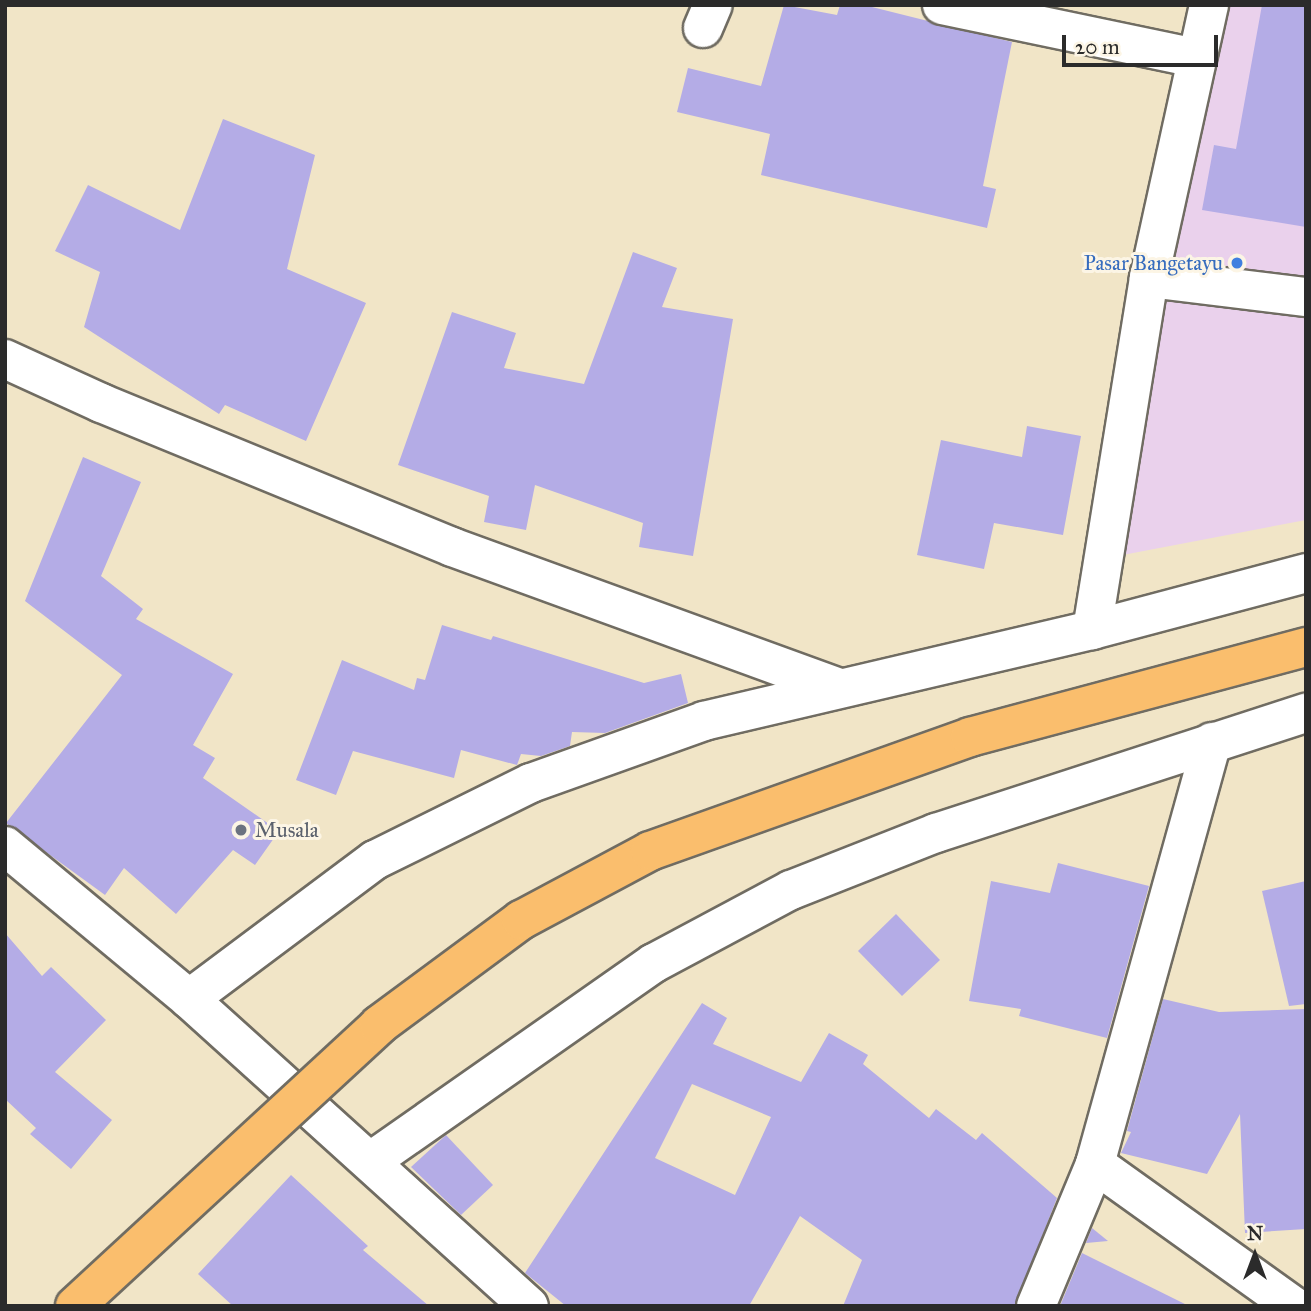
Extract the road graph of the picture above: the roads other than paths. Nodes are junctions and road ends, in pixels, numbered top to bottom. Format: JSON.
{"nodes":[{"id":1,"x":942,"y":5,"type":"edge"},
{"id":2,"x":1209,"y":5,"type":"edge"},
{"id":3,"x":1195,"y":58,"type":"junction"},
{"id":4,"x":1149,"y":278,"type":"junction"},
{"id":5,"x":1306,"y":297,"type":"edge"},
{"id":6,"x":5,"y":359,"type":"edge"},
{"id":7,"x":1306,"y":573,"type":"edge"},
{"id":8,"x":1092,"y":629,"type":"junction"},
{"id":9,"x":1306,"y":647,"type":"edge"},
{"id":10,"x":839,"y":688,"type":"junction"},
{"id":11,"x":1306,"y":713,"type":"edge"},
{"id":12,"x":1212,"y":742,"type":"junction"},
{"id":13,"x":5,"y":846,"type":"edge"},
{"id":14,"x":189,"y":999,"type":"junction"},
{"id":15,"x":371,"y":1161,"type":"junction"},
{"id":16,"x":1095,"y":1164,"type":"junction"},
{"id":17,"x":75,"y":1306,"type":"edge"},
{"id":18,"x":529,"y":1306,"type":"edge"},
{"id":19,"x":1036,"y":1306,"type":"edge"},
{"id":20,"x":1293,"y":1306,"type":"edge"}],
"edges":[{"from":1,"to":3,"type":"street"},
{"from":2,"to":3,"type":"street"},
{"from":3,"to":4,"type":"street"},
{"from":4,"to":5,"type":"street"},
{"from":4,"to":8,"type":"street"},
{"from":6,"to":10,"type":"street"},
{"from":7,"to":8,"type":"street"},
{"from":8,"to":10,"type":"street"},
{"from":9,"to":17,"type":"main road","bridge":true},
{"from":10,"to":14,"type":"street"},
{"from":11,"to":12,"type":"street"},
{"from":12,"to":15,"type":"street"},
{"from":12,"to":16,"type":"street"},
{"from":13,"to":14,"type":"street"},
{"from":14,"to":15,"type":"street"},
{"from":15,"to":18,"type":"street"},
{"from":16,"to":19,"type":"street"},
{"from":16,"to":20,"type":"street"}]}
